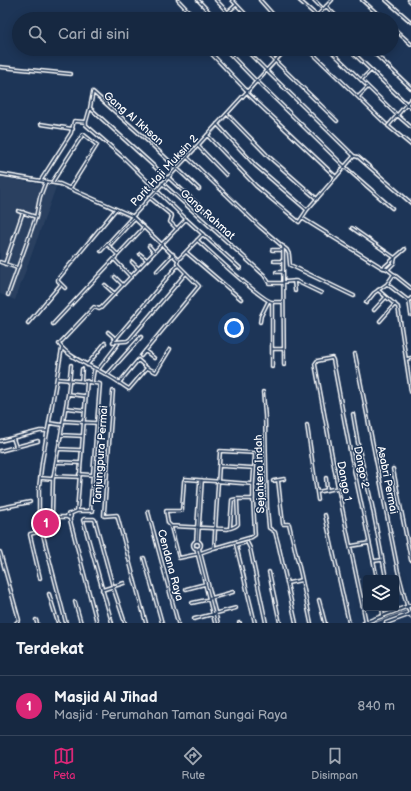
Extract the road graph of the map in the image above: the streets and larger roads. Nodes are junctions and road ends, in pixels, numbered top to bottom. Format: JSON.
{"nodes":[{"id":1,"x":178,"y":0,"type":"edge"},
{"id":2,"x":198,"y":0,"type":"edge"},
{"id":3,"x":216,"y":0,"type":"edge"},
{"id":4,"x":232,"y":0,"type":"edge"},
{"id":5,"x":260,"y":0,"type":"edge"},
{"id":6,"x":299,"y":0,"type":"edge"},
{"id":7,"x":314,"y":0,"type":"edge"},
{"id":8,"x":332,"y":0,"type":"edge"},
{"id":9,"x":362,"y":0,"type":"edge"},
{"id":10,"x":386,"y":0,"type":"edge"},
{"id":11,"x":409,"y":0,"type":"edge"},
{"id":12,"x":411,"y":2,"type":"edge"},
{"id":13,"x":236,"y":5,"type":"junction"},
{"id":14,"x":326,"y":6,"type":"junction"},
{"id":15,"x":323,"y":9,"type":"junction"},
{"id":16,"x":189,"y":12,"type":"edge"},
{"id":17,"x":209,"y":12,"type":"edge"},
{"id":18,"x":228,"y":12,"type":"joint"},
{"id":19,"x":243,"y":12,"type":"edge"},
{"id":20,"x":271,"y":12,"type":"edge"},
{"id":21,"x":312,"y":12,"type":"edge"},
{"id":22,"x":320,"y":12,"type":"edge"},
{"id":23,"x":332,"y":12,"type":"edge"},
{"id":24,"x":375,"y":12,"type":"edge"},
{"id":25,"x":411,"y":22,"type":"edge"},
{"id":26,"x":399,"y":33,"type":"edge"},
{"id":27,"x":411,"y":44,"type":"edge"},
{"id":28,"x":214,"y":56,"type":"edge"},
{"id":29,"x":232,"y":56,"type":"edge"},
{"id":30,"x":252,"y":56,"type":"edge"},
{"id":31,"x":270,"y":56,"type":"edge"},
{"id":32,"x":279,"y":56,"type":"edge"},
{"id":33,"x":315,"y":56,"type":"edge"},
{"id":34,"x":336,"y":56,"type":"edge"},
{"id":35,"x":356,"y":56,"type":"edge"},
{"id":36,"x":377,"y":56,"type":"edge"},
{"id":37,"x":275,"y":61,"type":"junction"},
{"id":38,"x":0,"y":67,"type":"edge"},
{"id":39,"x":371,"y":70,"type":"junction"},
{"id":40,"x":266,"y":71,"type":"junction"},
{"id":41,"x":71,"y":74,"type":"dead end"},
{"id":42,"x":361,"y":80,"type":"junction"},
{"id":43,"x":257,"y":82,"type":"junction"},
{"id":44,"x":368,"y":87,"type":"junction"},
{"id":45,"x":411,"y":88,"type":"edge"},
{"id":46,"x":248,"y":92,"type":"junction"},
{"id":47,"x":358,"y":97,"type":"junction"},
{"id":48,"x":411,"y":99,"type":"edge"},
{"id":49,"x":407,"y":104,"type":"junction"},
{"id":50,"x":90,"y":108,"type":"junction"},
{"id":51,"x":411,"y":108,"type":"edge"},
{"id":52,"x":227,"y":114,"type":"junction"},
{"id":53,"x":397,"y":115,"type":"junction"},
{"id":54,"x":337,"y":121,"type":"dead end"},
{"id":55,"x":86,"y":122,"type":"junction"},
{"id":56,"x":41,"y":124,"type":"dead end"},
{"id":57,"x":217,"y":124,"type":"junction"},
{"id":58,"x":386,"y":124,"type":"dead end"},
{"id":59,"x":411,"y":127,"type":"edge"},
{"id":60,"x":73,"y":129,"type":"junction"},
{"id":61,"x":208,"y":135,"type":"junction"},
{"id":62,"x":411,"y":145,"type":"edge"},
{"id":63,"x":198,"y":146,"type":"junction"},
{"id":64,"x":354,"y":156,"type":"junction"},
{"id":65,"x":188,"y":158,"type":"junction"},
{"id":66,"x":345,"y":167,"type":"junction"},
{"id":67,"x":177,"y":168,"type":"junction"},
{"id":68,"x":0,"y":174,"type":"edge"},
{"id":69,"x":226,"y":175,"type":"dead end"},
{"id":70,"x":336,"y":177,"type":"junction"},
{"id":71,"x":167,"y":178,"type":"junction"},
{"id":72,"x":41,"y":180,"type":"junction"},
{"id":73,"x":46,"y":181,"type":"junction"},
{"id":74,"x":52,"y":182,"type":"junction"},
{"id":75,"x":162,"y":183,"type":"junction"},
{"id":76,"x":70,"y":188,"type":"junction"},
{"id":77,"x":199,"y":189,"type":"dead end"},
{"id":78,"x":156,"y":190,"type":"junction"},
{"id":79,"x":150,"y":198,"type":"junction"},
{"id":80,"x":317,"y":199,"type":"junction"},
{"id":81,"x":411,"y":203,"type":"edge"},
{"id":82,"x":392,"y":208,"type":"dead end"},
{"id":83,"x":116,"y":209,"type":"junction"},
{"id":84,"x":307,"y":210,"type":"junction"},
{"id":85,"x":18,"y":211,"type":"dead end"},
{"id":86,"x":23,"y":212,"type":"junction"},
{"id":87,"x":132,"y":216,"type":"junction"},
{"id":88,"x":36,"y":217,"type":"junction"},
{"id":89,"x":211,"y":217,"type":"dead end"},
{"id":90,"x":135,"y":218,"type":"junction"},
{"id":91,"x":302,"y":218,"type":"junction"},
{"id":92,"x":186,"y":219,"type":"junction"},
{"id":93,"x":144,"y":227,"type":"junction"},
{"id":94,"x":352,"y":228,"type":"dead end"},
{"id":95,"x":177,"y":229,"type":"junction"},
{"id":96,"x":203,"y":234,"type":"junction"},
{"id":97,"x":197,"y":240,"type":"junction"},
{"id":98,"x":107,"y":244,"type":"junction"},
{"id":99,"x":111,"y":244,"type":"dead end"},
{"id":100,"x":162,"y":244,"type":"junction"},
{"id":101,"x":149,"y":246,"type":"dead end"},
{"id":102,"x":283,"y":246,"type":"junction"},
{"id":103,"x":405,"y":249,"type":"dead end"},
{"id":104,"x":272,"y":250,"type":"dead end"},
{"id":105,"x":283,"y":250,"type":"junction"},
{"id":106,"x":101,"y":251,"type":"dead end"},
{"id":107,"x":155,"y":252,"type":"junction"},
{"id":108,"x":186,"y":252,"type":"junction"},
{"id":109,"x":118,"y":254,"type":"junction"},
{"id":110,"x":140,"y":254,"type":"dead end"},
{"id":111,"x":173,"y":254,"type":"junction"},
{"id":112,"x":114,"y":259,"type":"junction"},
{"id":113,"x":147,"y":260,"type":"junction"},
{"id":114,"x":178,"y":260,"type":"junction"},
{"id":115,"x":395,"y":260,"type":"junction"},
{"id":116,"x":274,"y":261,"type":"dead end"},
{"id":117,"x":283,"y":261,"type":"junction"},
{"id":118,"x":0,"y":262,"type":"edge"},
{"id":119,"x":132,"y":262,"type":"dead end"},
{"id":120,"x":5,"y":264,"type":"junction"},
{"id":121,"x":178,"y":266,"type":"junction"},
{"id":122,"x":18,"y":268,"type":"junction"},
{"id":123,"x":138,"y":268,"type":"junction"},
{"id":124,"x":240,"y":268,"type":"dead end"},
{"id":125,"x":383,"y":268,"type":"junction"},
{"id":126,"x":387,"y":270,"type":"junction"},
{"id":127,"x":157,"y":271,"type":"dead end"},
{"id":128,"x":276,"y":272,"type":"dead end"},
{"id":129,"x":283,"y":272,"type":"junction"},
{"id":130,"x":186,"y":273,"type":"junction"},
{"id":131,"x":394,"y":274,"type":"junction"},
{"id":132,"x":115,"y":277,"type":"dead end"},
{"id":133,"x":131,"y":277,"type":"junction"},
{"id":134,"x":294,"y":281,"type":"junction"},
{"id":135,"x":283,"y":282,"type":"junction"},
{"id":136,"x":61,"y":284,"type":"junction"},
{"id":137,"x":387,"y":284,"type":"junction"},
{"id":138,"x":105,"y":285,"type":"dead end"},
{"id":139,"x":123,"y":285,"type":"junction"},
{"id":140,"x":66,"y":288,"type":"dead end"},
{"id":141,"x":411,"y":288,"type":"edge"},
{"id":142,"x":378,"y":290,"type":"junction"},
{"id":143,"x":295,"y":291,"type":"dead end"},
{"id":144,"x":320,"y":293,"type":"dead end"},
{"id":145,"x":115,"y":294,"type":"junction"},
{"id":146,"x":8,"y":295,"type":"dead end"},
{"id":147,"x":354,"y":296,"type":"dead end"},
{"id":148,"x":386,"y":297,"type":"junction"},
{"id":149,"x":411,"y":298,"type":"edge"},
{"id":150,"x":241,"y":299,"type":"dead end"},
{"id":151,"x":409,"y":301,"type":"junction"},
{"id":152,"x":268,"y":302,"type":"junction"},
{"id":153,"x":272,"y":302,"type":"junction"},
{"id":154,"x":283,"y":302,"type":"junction"},
{"id":155,"x":366,"y":303,"type":"dead end"},
{"id":156,"x":395,"y":304,"type":"junction"},
{"id":157,"x":374,"y":310,"type":"dead end"},
{"id":158,"x":411,"y":315,"type":"edge"},
{"id":159,"x":380,"y":321,"type":"dead end"},
{"id":160,"x":260,"y":322,"type":"dead end"},
{"id":161,"x":28,"y":323,"type":"dead end"},
{"id":162,"x":53,"y":324,"type":"dead end"},
{"id":163,"x":108,"y":332,"type":"dead end"},
{"id":164,"x":141,"y":337,"type":"dead end"},
{"id":165,"x":116,"y":339,"type":"junction"},
{"id":166,"x":105,"y":343,"type":"dead end"},
{"id":167,"x":118,"y":344,"type":"dead end"},
{"id":168,"x":62,"y":348,"type":"junction"},
{"id":169,"x":170,"y":349,"type":"dead end"},
{"id":170,"x":272,"y":349,"type":"junction"},
{"id":171,"x":283,"y":349,"type":"junction"},
{"id":172,"x":145,"y":351,"type":"junction"},
{"id":173,"x":355,"y":354,"type":"dead end"},
{"id":174,"x":141,"y":356,"type":"dead end"},
{"id":175,"x":154,"y":358,"type":"dead end"},
{"id":176,"x":411,"y":358,"type":"edge"},
{"id":177,"x":406,"y":359,"type":"junction"},
{"id":178,"x":333,"y":360,"type":"joint"},
{"id":179,"x":71,"y":365,"type":"dead end"},
{"id":180,"x":87,"y":365,"type":"junction"},
{"id":181,"x":284,"y":365,"type":"dead end"},
{"id":182,"x":272,"y":367,"type":"dead end"},
{"id":183,"x":147,"y":368,"type":"junction"},
{"id":184,"x":82,"y":369,"type":"dead end"},
{"id":185,"x":94,"y":370,"type":"dead end"},
{"id":186,"x":98,"y":370,"type":"junction"},
{"id":187,"x":107,"y":375,"type":"junction"},
{"id":188,"x":57,"y":379,"type":"junction"},
{"id":189,"x":70,"y":379,"type":"junction"},
{"id":190,"x":81,"y":380,"type":"junction"},
{"id":191,"x":87,"y":382,"type":"junction"},
{"id":192,"x":92,"y":382,"type":"junction"},
{"id":193,"x":119,"y":382,"type":"junction"},
{"id":194,"x":113,"y":391,"type":"dead end"},
{"id":195,"x":263,"y":392,"type":"dead end"},
{"id":196,"x":411,"y":392,"type":"edge"},
{"id":197,"x":68,"y":394,"type":"junction"},
{"id":198,"x":86,"y":396,"type":"junction"},
{"id":199,"x":66,"y":408,"type":"junction"},
{"id":200,"x":84,"y":410,"type":"junction"},
{"id":201,"x":353,"y":414,"type":"dead end"},
{"id":202,"x":64,"y":421,"type":"junction"},
{"id":203,"x":49,"y":423,"type":"junction"},
{"id":204,"x":83,"y":423,"type":"junction"},
{"id":205,"x":96,"y":423,"type":"junction"},
{"id":206,"x":63,"y":425,"type":"junction"},
{"id":207,"x":307,"y":425,"type":"dead end"},
{"id":208,"x":47,"y":431,"type":"junction"},
{"id":209,"x":61,"y":435,"type":"junction"},
{"id":210,"x":82,"y":436,"type":"junction"},
{"id":211,"x":13,"y":438,"type":"junction"},
{"id":212,"x":0,"y":441,"type":"edge"},
{"id":213,"x":38,"y":441,"type":"dead end"},
{"id":214,"x":16,"y":447,"type":"junction"},
{"id":215,"x":58,"y":449,"type":"junction"},
{"id":216,"x":81,"y":450,"type":"junction"},
{"id":217,"x":359,"y":450,"type":"junction"},
{"id":218,"x":0,"y":451,"type":"edge"},
{"id":219,"x":350,"y":451,"type":"junction"},
{"id":220,"x":56,"y":462,"type":"junction"},
{"id":221,"x":80,"y":463,"type":"junction"},
{"id":222,"x":219,"y":466,"type":"junction"},
{"id":223,"x":94,"y":468,"type":"junction"},
{"id":224,"x":254,"y":468,"type":"junction"},
{"id":225,"x":97,"y":469,"type":"dead end"},
{"id":226,"x":393,"y":469,"type":"dead end"},
{"id":227,"x":93,"y":475,"type":"junction"},
{"id":228,"x":54,"y":476,"type":"junction"},
{"id":229,"x":79,"y":476,"type":"junction"},
{"id":230,"x":40,"y":478,"type":"junction"},
{"id":231,"x":326,"y":478,"type":"dead end"},
{"id":232,"x":53,"y":479,"type":"junction"},
{"id":233,"x":284,"y":479,"type":"dead end"},
{"id":234,"x":201,"y":480,"type":"junction"},
{"id":235,"x":278,"y":480,"type":"junction"},
{"id":236,"x":218,"y":481,"type":"junction"},
{"id":237,"x":273,"y":481,"type":"dead end"},
{"id":238,"x":253,"y":484,"type":"junction"},
{"id":239,"x":338,"y":488,"type":"junction"},
{"id":240,"x":327,"y":490,"type":"junction"},
{"id":241,"x":317,"y":492,"type":"junction"},
{"id":242,"x":237,"y":498,"type":"junction"},
{"id":243,"x":253,"y":499,"type":"junction"},
{"id":244,"x":318,"y":500,"type":"dead end"},
{"id":245,"x":30,"y":502,"type":"dead end"},
{"id":246,"x":0,"y":508,"type":"edge"},
{"id":247,"x":76,"y":511,"type":"junction"},
{"id":248,"x":148,"y":511,"type":"dead end"},
{"id":249,"x":67,"y":514,"type":"junction"},
{"id":250,"x":70,"y":514,"type":"junction"},
{"id":251,"x":325,"y":514,"type":"dead end"},
{"id":252,"x":52,"y":516,"type":"junction"},
{"id":253,"x":64,"y":516,"type":"junction"},
{"id":254,"x":69,"y":518,"type":"junction"},
{"id":255,"x":42,"y":526,"type":"dead end"},
{"id":256,"x":170,"y":526,"type":"junction"},
{"id":257,"x":198,"y":527,"type":"junction"},
{"id":258,"x":215,"y":528,"type":"junction"},
{"id":259,"x":230,"y":528,"type":"junction"},
{"id":260,"x":42,"y":531,"type":"junction"},
{"id":261,"x":197,"y":541,"type":"junction"},
{"id":262,"x":369,"y":543,"type":"junction"},
{"id":263,"x":351,"y":546,"type":"junction"},
{"id":264,"x":196,"y":548,"type":"junction"},
{"id":265,"x":199,"y":548,"type":"junction"},
{"id":266,"x":214,"y":548,"type":"junction"},
{"id":267,"x":0,"y":552,"type":"edge"},
{"id":268,"x":199,"y":553,"type":"junction"},
{"id":269,"x":144,"y":558,"type":"dead end"},
{"id":270,"x":382,"y":560,"type":"junction"},
{"id":271,"x":411,"y":560,"type":"edge"},
{"id":272,"x":374,"y":561,"type":"junction"},
{"id":273,"x":268,"y":572,"type":"dead end"},
{"id":274,"x":376,"y":575,"type":"edge"},
{"id":275,"x":385,"y":575,"type":"edge"},
{"id":276,"x":40,"y":578,"type":"dead end"},
{"id":277,"x":302,"y":580,"type":"junction"},
{"id":278,"x":124,"y":583,"type":"dead end"},
{"id":279,"x":207,"y":584,"type":"junction"},
{"id":280,"x":288,"y":584,"type":"junction"},
{"id":281,"x":113,"y":586,"type":"junction"},
{"id":282,"x":186,"y":589,"type":"dead end"},
{"id":283,"x":102,"y":590,"type":"junction"},
{"id":284,"x":233,"y":592,"type":"dead end"},
{"id":285,"x":49,"y":594,"type":"dead end"},
{"id":286,"x":210,"y":598,"type":"junction"},
{"id":287,"x":319,"y":600,"type":"dead end"},
{"id":288,"x":75,"y":602,"type":"dead end"},
{"id":289,"x":192,"y":603,"type":"dead end"},
{"id":290,"x":411,"y":605,"type":"edge"},
{"id":291,"x":236,"y":608,"type":"dead end"},
{"id":292,"x":407,"y":608,"type":"junction"},
{"id":293,"x":382,"y":611,"type":"edge"},
{"id":294,"x":393,"y":612,"type":"joint"},
{"id":295,"x":214,"y":613,"type":"junction"},
{"id":296,"x":410,"y":614,"type":"edge"},
{"id":297,"x":383,"y":616,"type":"junction"},
{"id":298,"x":194,"y":619,"type":"dead end"},
{"id":299,"x":36,"y":620,"type":"dead end"},
{"id":300,"x":395,"y":620,"type":"junction"},
{"id":301,"x":16,"y":623,"type":"edge"},
{"id":302,"x":37,"y":623,"type":"edge"},
{"id":303,"x":58,"y":623,"type":"edge"},
{"id":304,"x":66,"y":623,"type":"edge"},
{"id":305,"x":81,"y":623,"type":"edge"},
{"id":306,"x":97,"y":623,"type":"edge"},
{"id":307,"x":112,"y":623,"type":"edge"},
{"id":308,"x":125,"y":623,"type":"edge"},
{"id":309,"x":146,"y":623,"type":"edge"},
{"id":310,"x":162,"y":623,"type":"edge"},
{"id":311,"x":178,"y":623,"type":"edge"},
{"id":312,"x":217,"y":623,"type":"edge"},
{"id":313,"x":255,"y":623,"type":"edge"},
{"id":314,"x":266,"y":623,"type":"edge"},
{"id":315,"x":280,"y":623,"type":"edge"},
{"id":316,"x":296,"y":623,"type":"edge"},
{"id":317,"x":311,"y":623,"type":"edge"},
{"id":318,"x":325,"y":623,"type":"edge"},
{"id":319,"x":349,"y":623,"type":"edge"},
{"id":320,"x":366,"y":623,"type":"edge"},
{"id":321,"x":386,"y":623,"type":"edge"},
{"id":322,"x":396,"y":623,"type":"edge"}],
"edges":[{"from":1,"to":16,"type":"street"},
{"from":2,"to":17,"type":"street"},
{"from":3,"to":18,"type":"street"},
{"from":4,"to":13,"type":"street"},
{"from":5,"to":20,"type":"street"},
{"from":6,"to":21,"type":"street"},
{"from":7,"to":15,"type":"street"},
{"from":8,"to":14,"type":"street"},
{"from":9,"to":24,"type":"street"},
{"from":10,"to":25,"type":"street"},
{"from":11,"to":12,"type":"street"},
{"from":13,"to":18,"type":"street"},
{"from":13,"to":19,"type":"street"},
{"from":14,"to":15,"type":"street"},
{"from":14,"to":23,"type":"street"},
{"from":15,"to":22,"type":"street"},
{"from":26,"to":27,"type":"street"},
{"from":28,"to":46,"type":"street"},
{"from":29,"to":43,"type":"street"},
{"from":30,"to":40,"type":"street"},
{"from":31,"to":37,"type":"street"},
{"from":32,"to":37,"type":"street","name":"Parit Haji Muksin 2"},
{"from":33,"to":47,"type":"street"},
{"from":34,"to":42,"type":"street"},
{"from":35,"to":39,"type":"street"},
{"from":36,"to":45,"type":"street"},
{"from":37,"to":40,"type":"street","name":"Parit Haji Muksin 2"},
{"from":37,"to":54,"type":"street"},
{"from":38,"to":41,"type":"street"},
{"from":39,"to":42,"type":"street"},
{"from":39,"to":49,"type":"street"},
{"from":40,"to":43,"type":"street","name":"Parit Haji Muksin 2"},
{"from":40,"to":64,"type":"street"},
{"from":42,"to":44,"type":"street"},
{"from":43,"to":46,"type":"street","name":"Parit Haji Muksin 2"},
{"from":43,"to":66,"type":"street"},
{"from":44,"to":47,"type":"street"},
{"from":44,"to":53,"type":"street"},
{"from":46,"to":52,"type":"street","name":"Parit Haji Muksin 2"},
{"from":46,"to":70,"type":"street"},
{"from":47,"to":58,"type":"street"},
{"from":48,"to":49,"type":"street"},
{"from":49,"to":51,"type":"street"},
{"from":49,"to":53,"type":"street"},
{"from":50,"to":55,"type":"street"},
{"from":50,"to":67,"type":"street","name":"Gang Al Ikhsan"},
{"from":50,"to":71,"type":"street"},
{"from":52,"to":57,"type":"street","name":"Parit Haji Muksin 2"},
{"from":52,"to":80,"type":"street"},
{"from":53,"to":59,"type":"street"},
{"from":53,"to":62,"type":"street"},
{"from":55,"to":60,"type":"street"},
{"from":55,"to":78,"type":"street"},
{"from":56,"to":60,"type":"street"},
{"from":57,"to":61,"type":"street","name":"Parit Haji Muksin 2"},
{"from":57,"to":84,"type":"street"},
{"from":60,"to":72,"type":"street"},
{"from":61,"to":63,"type":"street","name":"Parit Haji Muksin 2"},
{"from":61,"to":91,"type":"street"},
{"from":63,"to":65,"type":"street","name":"Parit Haji Muksin 2"},
{"from":63,"to":69,"type":"street"},
{"from":64,"to":66,"type":"street"},
{"from":64,"to":81,"type":"street"},
{"from":65,"to":67,"type":"street","name":"Parit Haji Muksin 2"},
{"from":65,"to":102,"type":"street"},
{"from":66,"to":70,"type":"street"},
{"from":66,"to":82,"type":"street"},
{"from":67,"to":71,"type":"street","name":"Parit Haji Muksin 2"},
{"from":67,"to":77,"type":"street","name":"Gang Al Ikhsan"},
{"from":68,"to":72,"type":"street","name":"Parit Haji Muksin 2"},
{"from":70,"to":80,"type":"street"},
{"from":71,"to":75,"type":"street","name":"Parit Haji Muksin 2"},
{"from":71,"to":89,"type":"street"},
{"from":72,"to":73,"type":"street","name":"Parit Haji Muksin 2"},
{"from":73,"to":74,"type":"street","name":"Parit Haji Muksin 2"},
{"from":73,"to":88,"type":"street"},
{"from":74,"to":76,"type":"street","name":"Parit Haji Muksin 2"},
{"from":74,"to":76,"type":"street"},
{"from":75,"to":78,"type":"street","name":"Parit Haji Muksin 2"},
{"from":75,"to":135,"type":"street","name":"Gang Rahmat"},
{"from":76,"to":83,"type":"street","name":"Parit Haji Muksin 2"},
{"from":78,"to":79,"type":"street","name":"Parit Haji Muksin 2"},
{"from":78,"to":92,"type":"street"},
{"from":79,"to":87,"type":"street","name":"Parit Haji Muksin 2"},
{"from":79,"to":95,"type":"street"},
{"from":80,"to":84,"type":"street"},
{"from":83,"to":87,"type":"street","name":"Parit Haji Muksin 2"},
{"from":83,"to":136,"type":"street"},
{"from":84,"to":91,"type":"street"},
{"from":85,"to":86,"type":"street"},
{"from":86,"to":88,"type":"street"},
{"from":86,"to":120,"type":"street"},
{"from":87,"to":90,"type":"street"},
{"from":87,"to":98,"type":"street"},
{"from":88,"to":122,"type":"street"},
{"from":90,"to":93,"type":"street"},
{"from":90,"to":99,"type":"street"},
{"from":91,"to":125,"type":"street"},
{"from":92,"to":95,"type":"street"},
{"from":92,"to":96,"type":"street"},
{"from":93,"to":100,"type":"street"},
{"from":93,"to":109,"type":"street"},
{"from":94,"to":115,"type":"street"},
{"from":95,"to":100,"type":"street"},
{"from":96,"to":97,"type":"street"},
{"from":96,"to":124,"type":"street"},
{"from":97,"to":108,"type":"street"},
{"from":97,"to":152,"type":"street"},
{"from":98,"to":106,"type":"street"},
{"from":98,"to":109,"type":"street"},
{"from":100,"to":107,"type":"street"},
{"from":100,"to":111,"type":"street"},
{"from":101,"to":107,"type":"street"},
{"from":102,"to":105,"type":"street"},
{"from":102,"to":147,"type":"street"},
{"from":103,"to":115,"type":"street"},
{"from":104,"to":105,"type":"street"},
{"from":105,"to":117,"type":"street"},
{"from":107,"to":113,"type":"street"},
{"from":108,"to":114,"type":"street"},
{"from":108,"to":150,"type":"street"},
{"from":109,"to":112,"type":"street"},
{"from":110,"to":113,"type":"street"},
{"from":111,"to":114,"type":"street"},
{"from":111,"to":127,"type":"street"},
{"from":112,"to":133,"type":"street"},
{"from":112,"to":162,"type":"street"},
{"from":113,"to":123,"type":"street"},
{"from":114,"to":121,"type":"street"},
{"from":115,"to":125,"type":"street"},
{"from":115,"to":126,"type":"street"},
{"from":116,"to":117,"type":"street"},
{"from":117,"to":129,"type":"street"},
{"from":118,"to":120,"type":"street"},
{"from":119,"to":123,"type":"street"},
{"from":120,"to":122,"type":"street"},
{"from":121,"to":130,"type":"street"},
{"from":121,"to":165,"type":"street"},
{"from":122,"to":146,"type":"street"},
{"from":123,"to":133,"type":"street"},
{"from":125,"to":126,"type":"street"},
{"from":126,"to":131,"type":"street"},
{"from":128,"to":129,"type":"street"},
{"from":129,"to":135,"type":"street"},
{"from":130,"to":165,"type":"street"},
{"from":130,"to":172,"type":"street"},
{"from":131,"to":137,"type":"street"},
{"from":131,"to":141,"type":"street"},
{"from":132,"to":139,"type":"street"},
{"from":133,"to":139,"type":"street"},
{"from":134,"to":135,"type":"street"},
{"from":134,"to":143,"type":"street"},
{"from":134,"to":144,"type":"street"},
{"from":135,"to":154,"type":"street"},
{"from":136,"to":140,"type":"street"},
{"from":136,"to":161,"type":"street"},
{"from":137,"to":142,"type":"street"},
{"from":137,"to":151,"type":"street"},
{"from":138,"to":145,"type":"street"},
{"from":139,"to":145,"type":"street"},
{"from":142,"to":148,"type":"street"},
{"from":142,"to":155,"type":"street"},
{"from":145,"to":168,"type":"street"},
{"from":148,"to":156,"type":"street"},
{"from":148,"to":157,"type":"street"},
{"from":149,"to":151,"type":"street"},
{"from":151,"to":158,"type":"street"},
{"from":152,"to":153,"type":"street"},
{"from":152,"to":160,"type":"street"},
{"from":153,"to":154,"type":"street"},
{"from":153,"to":170,"type":"street"},
{"from":154,"to":171,"type":"street"},
{"from":156,"to":159,"type":"street"},
{"from":156,"to":177,"type":"street"},
{"from":163,"to":165,"type":"street"},
{"from":164,"to":187,"type":"street"},
{"from":166,"to":180,"type":"street"},
{"from":167,"to":186,"type":"street"},
{"from":168,"to":180,"type":"street"},
{"from":168,"to":188,"type":"street"},
{"from":169,"to":183,"type":"street"},
{"from":170,"to":171,"type":"street"},
{"from":170,"to":182,"type":"street"},
{"from":171,"to":181,"type":"street"},
{"from":172,"to":174,"type":"street"},
{"from":172,"to":175,"type":"street"},
{"from":173,"to":292,"type":"street","name":"Asabri Permai"},
{"from":176,"to":177,"type":"street"},
{"from":177,"to":196,"type":"street"},
{"from":178,"to":219,"type":"street","name":"Dango 2"},
{"from":178,"to":239,"type":"street","name":"Dango 1"},
{"from":179,"to":189,"type":"street"},
{"from":180,"to":186,"type":"street"},
{"from":183,"to":193,"type":"street"},
{"from":183,"to":193,"type":"street"},
{"from":184,"to":190,"type":"street"},
{"from":185,"to":192,"type":"street"},
{"from":186,"to":187,"type":"street"},
{"from":187,"to":193,"type":"street"},
{"from":188,"to":189,"type":"street"},
{"from":188,"to":203,"type":"street"},
{"from":189,"to":190,"type":"street"},
{"from":189,"to":197,"type":"street"},
{"from":190,"to":191,"type":"street"},
{"from":191,"to":192,"type":"street"},
{"from":191,"to":198,"type":"street"},
{"from":192,"to":205,"type":"street"},
{"from":194,"to":309,"type":"street","name":"Tanjungpura Permai"},
{"from":195,"to":280,"type":"street","name":"Sejahtera Indah"},
{"from":197,"to":198,"type":"street"},
{"from":197,"to":199,"type":"street"},
{"from":198,"to":200,"type":"street"},
{"from":199,"to":200,"type":"street"},
{"from":199,"to":202,"type":"street"},
{"from":200,"to":204,"type":"street"},
{"from":201,"to":217,"type":"street"},
{"from":202,"to":204,"type":"street"},
{"from":202,"to":206,"type":"street"},
{"from":203,"to":206,"type":"street"},
{"from":203,"to":208,"type":"street"},
{"from":204,"to":205,"type":"street"},
{"from":204,"to":210,"type":"street"},
{"from":205,"to":223,"type":"street"},
{"from":206,"to":209,"type":"street"},
{"from":207,"to":241,"type":"street"},
{"from":208,"to":211,"type":"street"},
{"from":208,"to":230,"type":"street"},
{"from":209,"to":210,"type":"street"},
{"from":209,"to":215,"type":"street"},
{"from":210,"to":216,"type":"street"},
{"from":211,"to":212,"type":"street"},
{"from":211,"to":214,"type":"street"},
{"from":213,"to":214,"type":"street"},
{"from":214,"to":218,"type":"street"},
{"from":215,"to":216,"type":"street"},
{"from":215,"to":220,"type":"street"},
{"from":216,"to":221,"type":"street"},
{"from":217,"to":219,"type":"street"},
{"from":217,"to":270,"type":"street"},
{"from":219,"to":262,"type":"street","name":"Dango 2"},
{"from":220,"to":221,"type":"street"},
{"from":220,"to":228,"type":"street"},
{"from":221,"to":229,"type":"street"},
{"from":222,"to":224,"type":"street"},
{"from":222,"to":224,"type":"street"},
{"from":222,"to":236,"type":"street"},
{"from":223,"to":225,"type":"street"},
{"from":223,"to":227,"type":"street"},
{"from":224,"to":238,"type":"street"},
{"from":226,"to":271,"type":"street"},
{"from":227,"to":229,"type":"street"},
{"from":227,"to":247,"type":"street"},
{"from":228,"to":229,"type":"street"},
{"from":228,"to":232,"type":"street"},
{"from":229,"to":247,"type":"street"},
{"from":230,"to":232,"type":"street"},
{"from":230,"to":252,"type":"street"},
{"from":231,"to":240,"type":"street"},
{"from":232,"to":252,"type":"street"},
{"from":233,"to":235,"type":"street"},
{"from":234,"to":236,"type":"street"},
{"from":234,"to":256,"type":"street"},
{"from":234,"to":257,"type":"street"},
{"from":235,"to":237,"type":"street"},
{"from":235,"to":277,"type":"street"},
{"from":236,"to":238,"type":"street"},
{"from":236,"to":258,"type":"street"},
{"from":238,"to":243,"type":"street"},
{"from":239,"to":240,"type":"street"},
{"from":239,"to":263,"type":"street","name":"Dango 1"},
{"from":240,"to":241,"type":"street"},
{"from":241,"to":244,"type":"street"},
{"from":242,"to":243,"type":"street"},
{"from":242,"to":259,"type":"street"},
{"from":242,"to":259,"type":"street"},
{"from":243,"to":266,"type":"street"},
{"from":245,"to":246,"type":"street"},
{"from":247,"to":250,"type":"street"},
{"from":248,"to":311,"type":"street","name":"Cendana Raya"},
{"from":249,"to":250,"type":"street"},
{"from":249,"to":253,"type":"street"},
{"from":249,"to":254,"type":"street"},
{"from":250,"to":254,"type":"street"},
{"from":251,"to":319,"type":"street"},
{"from":252,"to":253,"type":"street"},
{"from":253,"to":254,"type":"street"},
{"from":254,"to":306,"type":"street"},
{"from":255,"to":260,"type":"street"},
{"from":256,"to":257,"type":"street"},
{"from":256,"to":268,"type":"street"},
{"from":257,"to":258,"type":"street"},
{"from":257,"to":261,"type":"street"},
{"from":258,"to":259,"type":"street"},
{"from":258,"to":266,"type":"street"},
{"from":260,"to":276,"type":"street"},
{"from":260,"to":304,"type":"street"},
{"from":261,"to":264,"type":"street"},
{"from":261,"to":265,"type":"street"},
{"from":262,"to":263,"type":"street"},
{"from":262,"to":272,"type":"street","name":"Dango 2"},
{"from":263,"to":320,"type":"street","name":"Dango 1"},
{"from":264,"to":265,"type":"street"},
{"from":264,"to":268,"type":"street"},
{"from":265,"to":268,"type":"street"},
{"from":266,"to":268,"type":"street"},
{"from":267,"to":301,"type":"street"},
{"from":268,"to":279,"type":"street"},
{"from":269,"to":310,"type":"street"},
{"from":270,"to":272,"type":"street"},
{"from":270,"to":275,"type":"street"},
{"from":272,"to":274,"type":"street","name":"Dango 2"},
{"from":273,"to":315,"type":"street"},
{"from":277,"to":280,"type":"street"},
{"from":277,"to":317,"type":"street"},
{"from":278,"to":281,"type":"street"},
{"from":279,"to":282,"type":"street"},
{"from":279,"to":286,"type":"street"},
{"from":280,"to":316,"type":"street","name":"Sejahtera Indah"},
{"from":281,"to":283,"type":"street"},
{"from":281,"to":283,"type":"street"},
{"from":281,"to":308,"type":"street"},
{"from":283,"to":307,"type":"street"},
{"from":284,"to":286,"type":"street"},
{"from":285,"to":303,"type":"street"},
{"from":286,"to":289,"type":"street"},
{"from":286,"to":295,"type":"street"},
{"from":287,"to":318,"type":"street"},
{"from":288,"to":305,"type":"street"},
{"from":290,"to":292,"type":"street"},
{"from":291,"to":295,"type":"street"},
{"from":292,"to":294,"type":"street"},
{"from":292,"to":296,"type":"street","name":"Asabri Permai"},
{"from":293,"to":297,"type":"street"},
{"from":294,"to":297,"type":"street"},
{"from":295,"to":298,"type":"street"},
{"from":295,"to":312,"type":"street"},
{"from":296,"to":300,"type":"street"},
{"from":297,"to":320,"type":"street"},
{"from":299,"to":302,"type":"street"},
{"from":300,"to":321,"type":"street"},
{"from":300,"to":322,"type":"street"},
{"from":313,"to":314,"type":"street"}]}
